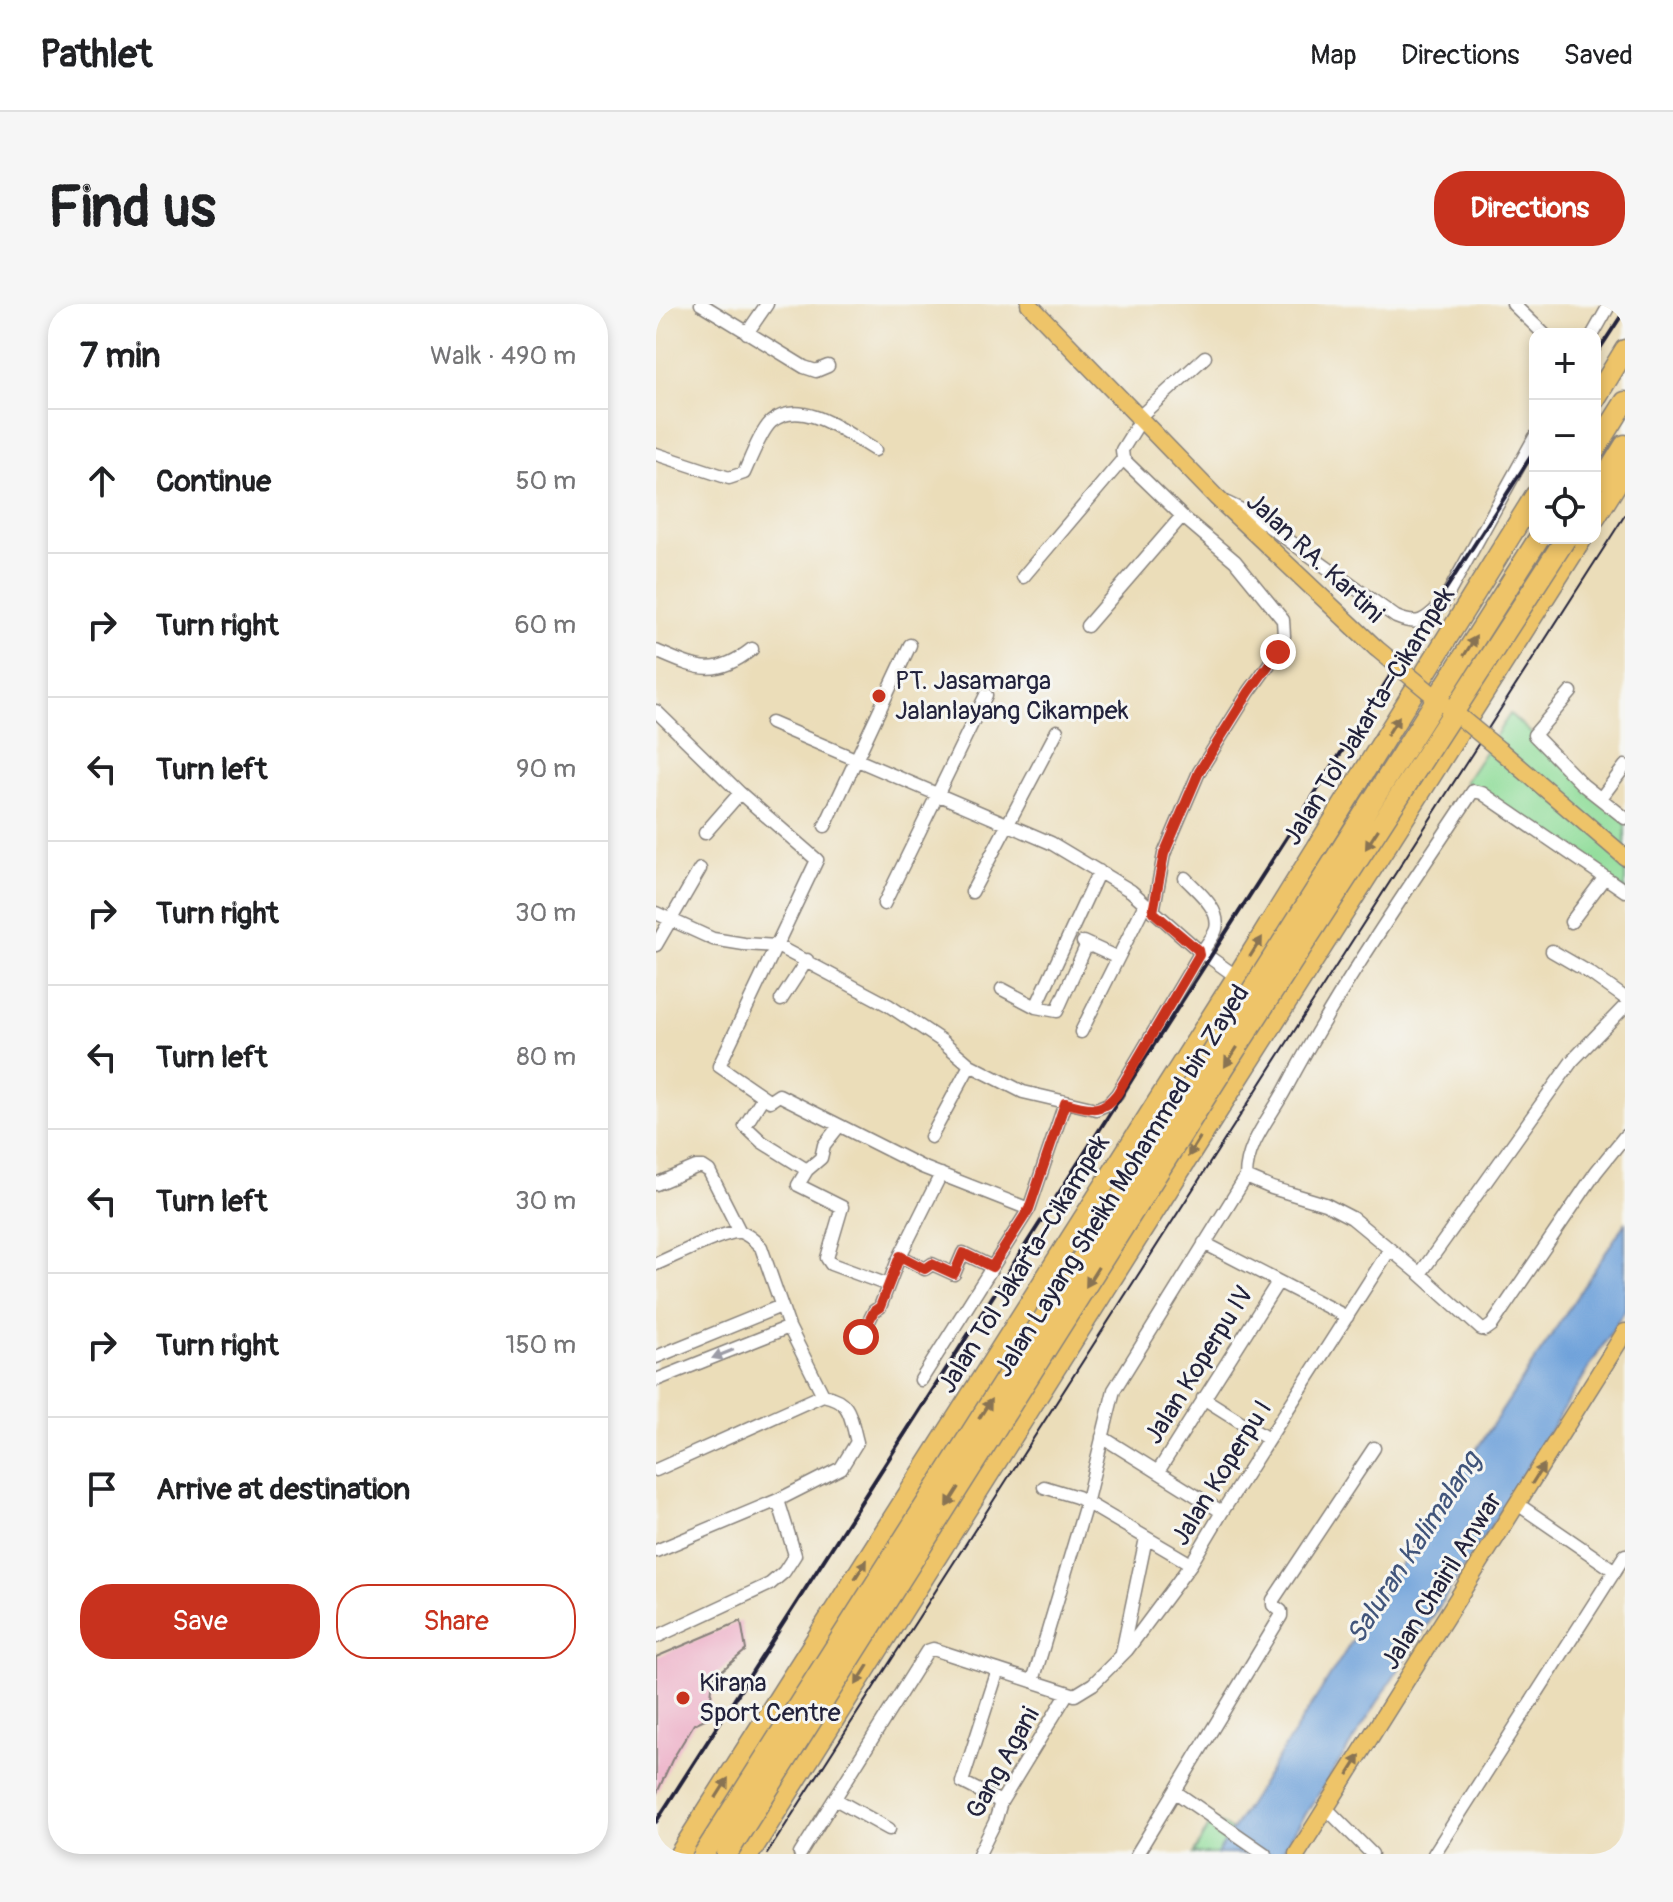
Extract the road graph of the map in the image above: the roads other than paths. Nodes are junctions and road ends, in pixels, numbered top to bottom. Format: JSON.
{"nodes":[{"id":1,"x":701,"y":304,"type":"edge"},
{"id":2,"x":767,"y":304,"type":"edge"},
{"id":3,"x":1029,"y":304,"type":"edge"},
{"id":4,"x":1513,"y":304,"type":"edge"},
{"id":5,"x":1610,"y":304,"type":"edge"},
{"id":6,"x":1538,"y":328,"type":"edge"},
{"id":7,"x":1596,"y":328,"type":"edge"},
{"id":8,"x":747,"y":333,"type":"junction"},
{"id":9,"x":1625,"y":350,"type":"edge"},
{"id":10,"x":1205,"y":357,"type":"dead end"},
{"id":11,"x":828,"y":366,"type":"dead end"},
{"id":12,"x":1601,"y":389,"type":"edge"},
{"id":13,"x":1625,"y":402,"type":"edge"},
{"id":14,"x":1139,"y":420,"type":"junction"},
{"id":15,"x":1601,"y":440,"type":"edge"},
{"id":16,"x":1625,"y":445,"type":"edge"},
{"id":17,"x":1529,"y":448,"type":"edge"},
{"id":18,"x":875,"y":450,"type":"dead end"},
{"id":19,"x":656,"y":454,"type":"edge"},
{"id":20,"x":1123,"y":459,"type":"junction"},
{"id":21,"x":1625,"y":470,"type":"edge"},
{"id":22,"x":1601,"y":483,"type":"edge"},
{"id":23,"x":1216,"y":497,"type":"junction"},
{"id":24,"x":1529,"y":506,"type":"edge"},
{"id":25,"x":1601,"y":508,"type":"edge"},
{"id":26,"x":1182,"y":516,"type":"junction"},
{"id":27,"x":1535,"y":544,"type":"edge"},
{"id":28,"x":1562,"y":544,"type":"edge"},
{"id":29,"x":1578,"y":544,"type":"edge"},
{"id":30,"x":1023,"y":577,"type":"dead end"},
{"id":31,"x":1087,"y":626,"type":"dead end"},
{"id":32,"x":910,"y":645,"type":"dead end"},
{"id":33,"x":752,"y":649,"type":"dead end"},
{"id":34,"x":656,"y":651,"type":"edge"},
{"id":35,"x":1571,"y":692,"type":"dead end"},
{"id":36,"x":986,"y":695,"type":"dead end"},
{"id":37,"x":656,"y":711,"type":"edge"},
{"id":38,"x":771,"y":723,"type":"dead end"},
{"id":39,"x":1057,"y":731,"type":"dead end"},
{"id":40,"x":857,"y":759,"type":"junction"},
{"id":41,"x":1625,"y":766,"type":"edge"},
{"id":42,"x":740,"y":793,"type":"junction"},
{"id":43,"x":937,"y":794,"type":"junction"},
{"id":44,"x":1601,"y":798,"type":"junction"},
{"id":45,"x":1625,"y":818,"type":"edge"},
{"id":46,"x":1006,"y":825,"type":"junction"},
{"id":47,"x":825,"y":826,"type":"dead end"},
{"id":48,"x":705,"y":833,"type":"dead end"},
{"id":49,"x":1625,"y":857,"type":"edge"},
{"id":50,"x":700,"y":869,"type":"dead end"},
{"id":51,"x":1099,"y":871,"type":"junction"},
{"id":52,"x":1605,"y":877,"type":"junction"},
{"id":53,"x":1185,"y":878,"type":"dead end"},
{"id":54,"x":1625,"y":891,"type":"edge"},
{"id":55,"x":972,"y":892,"type":"dead end"},
{"id":56,"x":884,"y":904,"type":"dead end"},
{"id":57,"x":1149,"y":908,"type":"junction"},
{"id":58,"x":656,"y":913,"type":"edge"},
{"id":59,"x":671,"y":922,"type":"junction"},
{"id":60,"x":1571,"y":922,"type":"dead end"},
{"id":61,"x":1069,"y":936,"type":"junction"},
{"id":62,"x":1087,"y":944,"type":"junction"},
{"id":63,"x":656,"y":945,"type":"edge"},
{"id":64,"x":777,"y":946,"type":"junction"},
{"id":65,"x":1552,"y":951,"type":"dead end"},
{"id":66,"x":1201,"y":952,"type":"junction"},
{"id":67,"x":1118,"y":958,"type":"junction"},
{"id":68,"x":807,"y":960,"type":"junction"},
{"id":69,"x":1237,"y":977,"type":"junction"},
{"id":70,"x":1002,"y":989,"type":"dead end"},
{"id":71,"x":1625,"y":998,"type":"edge"},
{"id":72,"x":781,"y":1000,"type":"dead end"},
{"id":73,"x":1625,"y":1006,"type":"edge"},
{"id":74,"x":1036,"y":1007,"type":"junction"},
{"id":75,"x":1081,"y":1032,"type":"dead end"},
{"id":76,"x":970,"y":1065,"type":"junction"},
{"id":77,"x":763,"y":1097,"type":"junction"},
{"id":78,"x":1065,"y":1103,"type":"junction"},
{"id":79,"x":839,"y":1126,"type":"junction"},
{"id":80,"x":1625,"y":1136,"type":"edge"},
{"id":81,"x":931,"y":1137,"type":"dead end"},
{"id":82,"x":807,"y":1170,"type":"junction"},
{"id":83,"x":941,"y":1174,"type":"junction"},
{"id":84,"x":1246,"y":1177,"type":"junction"},
{"id":85,"x":656,"y":1184,"type":"edge"},
{"id":86,"x":1029,"y":1209,"type":"junction"},
{"id":87,"x":740,"y":1232,"type":"junction"},
{"id":88,"x":1204,"y":1243,"type":"junction"},
{"id":89,"x":1390,"y":1249,"type":"junction"},
{"id":90,"x":900,"y":1256,"type":"junction"},
{"id":91,"x":656,"y":1264,"type":"edge"},
{"id":92,"x":992,"y":1267,"type":"junction"},
{"id":93,"x":1420,"y":1274,"type":"junction"},
{"id":94,"x":1278,"y":1282,"type":"junction"},
{"id":95,"x":888,"y":1285,"type":"junction"},
{"id":96,"x":781,"y":1306,"type":"junction"},
{"id":97,"x":1347,"y":1317,"type":"junction"},
{"id":98,"x":789,"y":1327,"type":"junction"},
{"id":99,"x":1625,"y":1332,"type":"edge"},
{"id":100,"x":861,"y":1337,"type":"dead end"},
{"id":101,"x":656,"y":1357,"type":"edge"},
{"id":102,"x":656,"y":1380,"type":"edge"},
{"id":103,"x":921,"y":1380,"type":"dead end"},
{"id":104,"x":823,"y":1395,"type":"junction"},
{"id":105,"x":1203,"y":1398,"type":"junction"},
{"id":106,"x":1102,"y":1437,"type":"junction"},
{"id":107,"x":1268,"y":1439,"type":"junction"},
{"id":108,"x":1374,"y":1448,"type":"dead end"},
{"id":109,"x":656,"y":1470,"type":"edge"},
{"id":110,"x":1159,"y":1470,"type":"junction"},
{"id":111,"x":1044,"y":1487,"type":"dead end"},
{"id":112,"x":778,"y":1500,"type":"junction"},
{"id":113,"x":1086,"y":1504,"type":"junction"},
{"id":114,"x":1519,"y":1505,"type":"junction"},
{"id":115,"x":1222,"y":1512,"type":"junction"},
{"id":116,"x":1146,"y":1538,"type":"junction"},
{"id":117,"x":656,"y":1551,"type":"edge"},
{"id":118,"x":1625,"y":1555,"type":"edge"},
{"id":119,"x":1191,"y":1564,"type":"junction"},
{"id":120,"x":1615,"y":1571,"type":"junction"},
{"id":121,"x":656,"y":1637,"type":"edge"},
{"id":122,"x":1121,"y":1656,"type":"junction"},
{"id":123,"x":998,"y":1670,"type":"junction"},
{"id":124,"x":1033,"y":1681,"type":"junction"},
{"id":125,"x":1067,"y":1694,"type":"junction"},
{"id":126,"x":1177,"y":1793,"type":"junction"},
{"id":127,"x":835,"y":1799,"type":"junction"},
{"id":128,"x":1001,"y":1802,"type":"junction"},
{"id":129,"x":1327,"y":1809,"type":"junction"},
{"id":130,"x":889,"y":1829,"type":"dead end"},
{"id":131,"x":680,"y":1854,"type":"edge"},
{"id":132,"x":704,"y":1854,"type":"edge"},
{"id":133,"x":727,"y":1854,"type":"edge"},
{"id":134,"x":749,"y":1854,"type":"edge"},
{"id":135,"x":800,"y":1854,"type":"edge"},
{"id":136,"x":979,"y":1854,"type":"edge"},
{"id":137,"x":1137,"y":1854,"type":"edge"},
{"id":138,"x":1265,"y":1854,"type":"edge"},
{"id":139,"x":1297,"y":1854,"type":"edge"},
{"id":140,"x":1372,"y":1854,"type":"edge"},
{"id":141,"x":1434,"y":1854,"type":"edge"}],
"edges":[{"from":1,"to":8,"type":"street"},
{"from":2,"to":8,"type":"street"},
{"from":3,"to":14,"type":"main road","name":"Jalan RA. Kartini"},
{"from":4,"to":6,"type":"street"},
{"from":5,"to":7,"type":"street"},
{"from":8,"to":11,"type":"street"},
{"from":9,"to":12,"type":"highway"},
{"from":10,"to":14,"type":"street"},
{"from":13,"to":15,"type":"highway"},
{"from":14,"to":20,"type":"street"},
{"from":14,"to":23,"type":"main road","name":"Jalan RA. Kartini"},
{"from":16,"to":22,"type":"highway"},
{"from":17,"to":23,"type":"street"},
{"from":18,"to":19,"type":"street"},
{"from":20,"to":26,"type":"street"},
{"from":20,"to":30,"type":"street"},
{"from":21,"to":25,"type":"highway"},
{"from":23,"to":49,"type":"main road","name":"Jalan RA. Kartini","bridge":true},
{"from":69,"to":24,"type":"highway","name":"Jalan Tol Jakarta–Cikampek","one_way":true},
{"from":26,"to":31,"type":"street"},
{"from":26,"to":57,"type":"street"},
{"from":132,"to":27,"type":"highway","name":"Jalan Layang Sheikh Mohammed bin Zayed","one_way":true,"bridge":true},
{"from":28,"to":133,"type":"highway","name":"Jalan Layang Sheikh Mohammed bin Zayed","one_way":true,"bridge":true},
{"from":29,"to":134,"type":"highway","one_way":true},
{"from":32,"to":40,"type":"street"},
{"from":33,"to":34,"type":"street"},
{"from":35,"to":44,"type":"street"},
{"from":36,"to":43,"type":"street"},
{"from":37,"to":42,"type":"street"},
{"from":38,"to":40,"type":"street"},
{"from":39,"to":46,"type":"street"},
{"from":40,"to":43,"type":"street"},
{"from":40,"to":47,"type":"street"},
{"from":41,"to":44,"type":"street"},
{"from":42,"to":48,"type":"street"},
{"from":42,"to":64,"type":"street"},
{"from":43,"to":46,"type":"street"},
{"from":43,"to":56,"type":"street"},
{"from":44,"to":45,"type":"street"},
{"from":46,"to":51,"type":"street"},
{"from":46,"to":55,"type":"street"},
{"from":50,"to":59,"type":"street"},
{"from":51,"to":57,"type":"street"},
{"from":51,"to":61,"type":"street"},
{"from":52,"to":54,"type":"street"},
{"from":52,"to":60,"type":"street"},
{"from":52,"to":84,"type":"street"},
{"from":53,"to":66,"type":"street"},
{"from":57,"to":66,"type":"street"},
{"from":57,"to":67,"type":"street"},
{"from":58,"to":59,"type":"street"},
{"from":59,"to":63,"type":"street"},
{"from":59,"to":64,"type":"street"},
{"from":61,"to":62,"type":"street"},
{"from":61,"to":74,"type":"street"},
{"from":62,"to":67,"type":"street"},
{"from":62,"to":74,"type":"street"},
{"from":64,"to":68,"type":"street"},
{"from":64,"to":77,"type":"street"},
{"from":65,"to":71,"type":"street"},
{"from":66,"to":69,"type":"street"},
{"from":66,"to":78,"type":"street"},
{"from":67,"to":75,"type":"street"},
{"from":68,"to":72,"type":"street"},
{"from":68,"to":76,"type":"street"},
{"from":131,"to":69,"type":"highway","name":"Jalan Tol Jakarta–Cikampek","one_way":true},
{"from":70,"to":74,"type":"street"},
{"from":73,"to":93,"type":"street"},
{"from":76,"to":78,"type":"street"},
{"from":76,"to":81,"type":"street"},
{"from":77,"to":79,"type":"street"},
{"from":77,"to":82,"type":"street"},
{"from":78,"to":86,"type":"street"},
{"from":79,"to":82,"type":"street"},
{"from":79,"to":83,"type":"street"},
{"from":80,"to":93,"type":"street"},
{"from":82,"to":95,"type":"street"},
{"from":83,"to":86,"type":"street"},
{"from":83,"to":90,"type":"street"},
{"from":84,"to":88,"type":"street"},
{"from":84,"to":89,"type":"street"},
{"from":85,"to":87,"type":"street"},
{"from":86,"to":92,"type":"street"},
{"from":87,"to":91,"type":"street"},
{"from":87,"to":96,"type":"street"},
{"from":88,"to":94,"type":"street"},
{"from":88,"to":106,"type":"street"},
{"from":89,"to":93,"type":"street"},
{"from":89,"to":97,"type":"street","name":"Jalan Koperpu I"},
{"from":90,"to":92,"type":"street"},
{"from":90,"to":95,"type":"street"},
{"from":92,"to":103,"type":"street"},
{"from":94,"to":97,"type":"street"},
{"from":94,"to":105,"type":"street","name":"Jalan Koperpu IV"},
{"from":95,"to":100,"type":"street"},
{"from":96,"to":98,"type":"street"},
{"from":96,"to":101,"type":"street"},
{"from":97,"to":107,"type":"street","name":"Jalan Koperpu I"},
{"from":98,"to":102,"type":"street","one_way":true},
{"from":98,"to":104,"type":"street"},
{"from":114,"to":99,"type":"main road","name":"Jalan Chairil Anwar","one_way":true},
{"from":104,"to":109,"type":"street"},
{"from":104,"to":112,"type":"street"},
{"from":105,"to":107,"type":"street"},
{"from":105,"to":110,"type":"street","name":"Jalan Koperpu IV"},
{"from":106,"to":110,"type":"street"},
{"from":106,"to":113,"type":"street"},
{"from":107,"to":115,"type":"street","name":"Jalan Koperpu I"},
{"from":108,"to":126,"type":"street"},
{"from":110,"to":115,"type":"street"},
{"from":111,"to":113,"type":"street"},
{"from":112,"to":117,"type":"street"},
{"from":112,"to":121,"type":"street"},
{"from":113,"to":116,"type":"street"},
{"from":113,"to":124,"type":"street"},
{"from":114,"to":120,"type":"street"},
{"from":129,"to":114,"type":"main road","name":"Jalan Chairil Anwar","one_way":true},
{"from":115,"to":119,"type":"street","name":"Jalan Koperpu I"},
{"from":116,"to":119,"type":"street"},
{"from":116,"to":122,"type":"street"},
{"from":118,"to":120,"type":"street"},
{"from":119,"to":122,"type":"street","name":"Jalan Koperpu I"},
{"from":120,"to":141,"type":"street"},
{"from":122,"to":125,"type":"street","name":"Jalan Koperpu I"},
{"from":123,"to":124,"type":"street"},
{"from":123,"to":127,"type":"street"},
{"from":123,"to":128,"type":"street"},
{"from":124,"to":125,"type":"street"},
{"from":125,"to":128,"type":"street","name":"Gang Agani"},
{"from":126,"to":137,"type":"street"},
{"from":126,"to":138,"type":"street"},
{"from":127,"to":130,"type":"street"},
{"from":127,"to":135,"type":"street"},
{"from":128,"to":136,"type":"street","name":"Gang Agani"},
{"from":129,"to":139,"type":"main road","name":"Jalan Chairil Anwar"},
{"from":129,"to":140,"type":"street"}]}
